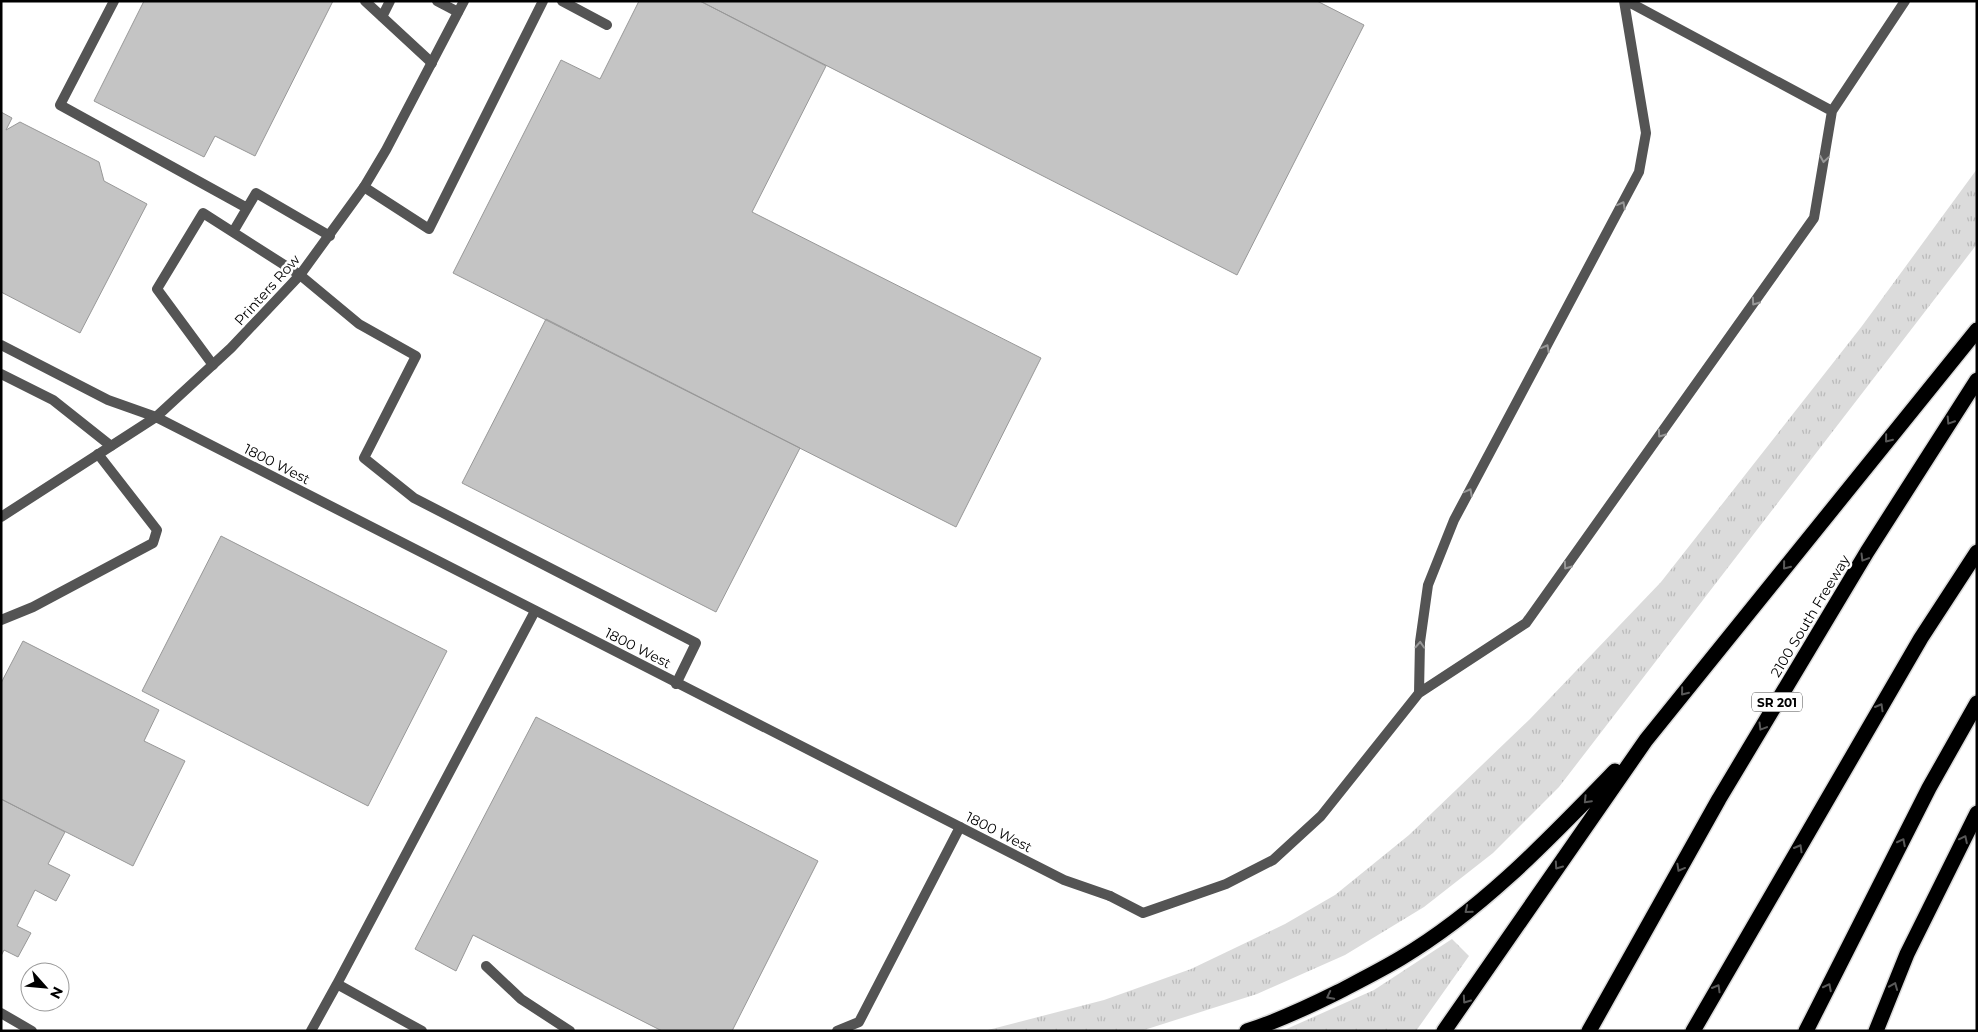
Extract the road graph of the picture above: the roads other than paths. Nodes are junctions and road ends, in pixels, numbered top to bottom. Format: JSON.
{"nodes":[{"id":1,"x":114,"y":1,"type":"edge"},
{"id":2,"x":365,"y":1,"type":"edge"},
{"id":3,"x":390,"y":1,"type":"edge"},
{"id":4,"x":438,"y":1,"type":"edge"},
{"id":5,"x":464,"y":1,"type":"edge"},
{"id":6,"x":543,"y":1,"type":"edge"},
{"id":7,"x":562,"y":1,"type":"edge"},
{"id":8,"x":1625,"y":1,"type":"edge"},
{"id":9,"x":1905,"y":1,"type":"edge"},
{"id":10,"x":458,"y":12,"type":"junction"},
{"id":11,"x":382,"y":17,"type":"junction"},
{"id":12,"x":607,"y":25,"type":"dead end"},
{"id":13,"x":432,"y":63,"type":"junction"},
{"id":14,"x":1832,"y":111,"type":"junction"},
{"id":15,"x":364,"y":187,"type":"junction"},
{"id":16,"x":247,"y":208,"type":"junction"},
{"id":17,"x":234,"y":232,"type":"junction"},
{"id":18,"x":330,"y":236,"type":"junction"},
{"id":19,"x":300,"y":276,"type":"junction"},
{"id":20,"x":1977,"y":330,"type":"edge"},
{"id":21,"x":1,"y":345,"type":"edge"},
{"id":22,"x":213,"y":365,"type":"junction"},
{"id":23,"x":1,"y":374,"type":"edge"},
{"id":24,"x":1977,"y":380,"type":"edge"},
{"id":25,"x":156,"y":417,"type":"junction"},
{"id":26,"x":111,"y":446,"type":"junction"},
{"id":27,"x":98,"y":454,"type":"junction"},
{"id":28,"x":1,"y":517,"type":"edge"},
{"id":29,"x":1977,"y":552,"type":"edge"},
{"id":30,"x":535,"y":610,"type":"junction"},
{"id":31,"x":1,"y":620,"type":"edge"},
{"id":32,"x":676,"y":684,"type":"junction"},
{"id":33,"x":1420,"y":693,"type":"junction"},
{"id":34,"x":1977,"y":703,"type":"edge"},
{"id":35,"x":1646,"y":740,"type":"junction"},
{"id":36,"x":1977,"y":813,"type":"edge"},
{"id":37,"x":960,"y":827,"type":"junction"},
{"id":38,"x":486,"y":966,"type":"dead end"},
{"id":39,"x":337,"y":984,"type":"junction"},
{"id":40,"x":1,"y":1013,"type":"edge"},
{"id":41,"x":32,"y":1031,"type":"edge"},
{"id":42,"x":311,"y":1031,"type":"edge"},
{"id":43,"x":422,"y":1031,"type":"edge"},
{"id":44,"x":570,"y":1031,"type":"edge"},
{"id":45,"x":838,"y":1031,"type":"edge"},
{"id":46,"x":1247,"y":1031,"type":"edge"},
{"id":47,"x":1444,"y":1031,"type":"edge"},
{"id":48,"x":1589,"y":1031,"type":"edge"},
{"id":49,"x":1693,"y":1031,"type":"edge"},
{"id":50,"x":1806,"y":1031,"type":"edge"},
{"id":51,"x":1876,"y":1031,"type":"edge"}],
"edges":[{"from":1,"to":16,"type":"street"},
{"from":2,"to":11,"type":"street"},
{"from":3,"to":11,"type":"street"},
{"from":4,"to":10,"type":"street"},
{"from":5,"to":10,"type":"street","name":"Printers Row"},
{"from":6,"to":15,"type":"street"},
{"from":7,"to":12,"type":"street"},
{"from":8,"to":14,"type":"street"},
{"from":33,"to":8,"type":"street","one_way":true},
{"from":9,"to":14,"type":"street"},
{"from":10,"to":13,"type":"street","name":"Printers Row"},
{"from":11,"to":13,"type":"street"},
{"from":13,"to":15,"type":"street","name":"Printers Row"},
{"from":14,"to":33,"type":"street","name":"1800 West","one_way":true},
{"from":15,"to":18,"type":"street","name":"Printers Row"},
{"from":16,"to":17,"type":"street"},
{"from":16,"to":18,"type":"street"},
{"from":17,"to":19,"type":"street"},
{"from":17,"to":22,"type":"street"},
{"from":18,"to":19,"type":"street","name":"Printers Row"},
{"from":19,"to":22,"type":"street","name":"Printers Row"},
{"from":19,"to":32,"type":"street"},
{"from":20,"to":35,"type":"highway","one_way":true},
{"from":21,"to":25,"type":"street","name":"1800 West"},
{"from":22,"to":25,"type":"street","name":"Printers Row"},
{"from":23,"to":26,"type":"street"},
{"from":24,"to":48,"type":"highway","name":"2100 South Freeway","number":"SR 201","one_way":true},
{"from":25,"to":26,"type":"street","name":"Printers Row"},
{"from":25,"to":30,"type":"street","name":"1800 West"},
{"from":26,"to":27,"type":"street","name":"Printers Row"},
{"from":27,"to":28,"type":"street","name":"Printers Row"},
{"from":27,"to":31,"type":"street"},
{"from":49,"to":29,"type":"highway","one_way":true},
{"from":30,"to":32,"type":"street","name":"1800 West"},
{"from":30,"to":39,"type":"street"},
{"from":32,"to":37,"type":"street","name":"1800 West"},
{"from":33,"to":37,"type":"street","name":"1800 West"},
{"from":50,"to":34,"type":"highway","one_way":true},
{"from":35,"to":46,"type":"highway","one_way":true},
{"from":35,"to":47,"type":"highway","one_way":true},
{"from":51,"to":36,"type":"highway","one_way":true},
{"from":37,"to":45,"type":"street"},
{"from":38,"to":44,"type":"street"},
{"from":39,"to":42,"type":"street"},
{"from":39,"to":43,"type":"street"},
{"from":40,"to":41,"type":"street"}]}
